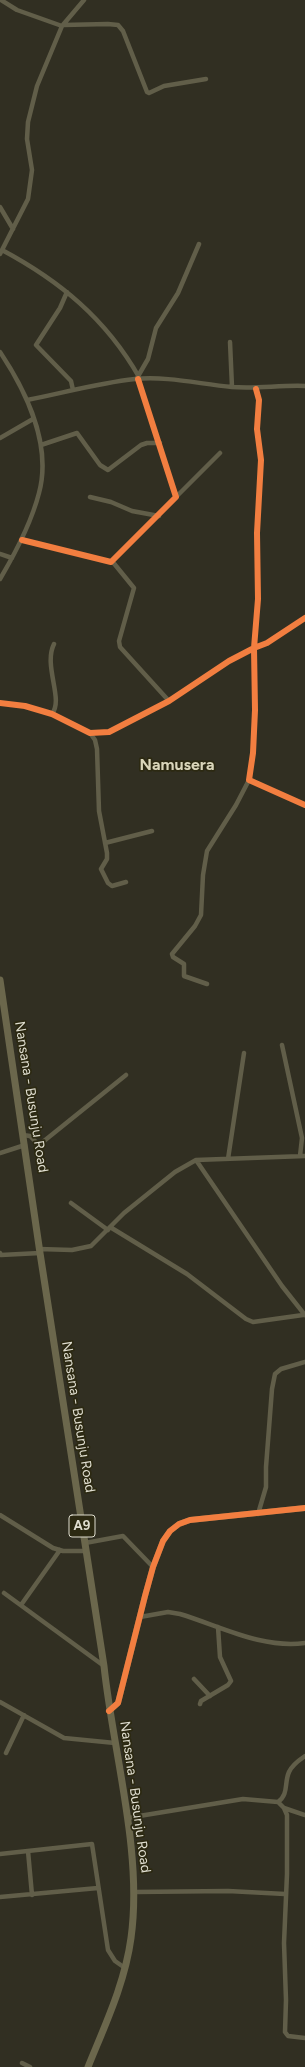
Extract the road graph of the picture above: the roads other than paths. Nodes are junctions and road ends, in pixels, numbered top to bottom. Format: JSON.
{"nodes":[{"id":1,"x":1,"y":0,"type":"edge"},
{"id":2,"x":84,"y":0,"type":"edge"},
{"id":3,"x":63,"y":25,"type":"junction"},
{"id":4,"x":206,"y":79,"type":"dead end"},
{"id":5,"x":0,"y":207,"type":"edge"},
{"id":6,"x":14,"y":229,"type":"junction"},
{"id":7,"x":199,"y":244,"type":"dead end"},
{"id":8,"x":1,"y":252,"type":"edge"},
{"id":9,"x":67,"y":292,"type":"junction"},
{"id":10,"x":230,"y":342,"type":"dead end"},
{"id":11,"x":0,"y":352,"type":"edge"},
{"id":12,"x":138,"y":378,"type":"junction"},
{"id":13,"x":305,"y":386,"type":"edge"},
{"id":14,"x":232,"y":387,"type":"junction"},
{"id":15,"x":256,"y":389,"type":"junction"},
{"id":16,"x":74,"y":390,"type":"junction"},
{"id":17,"x":27,"y":400,"type":"junction"},
{"id":18,"x":33,"y":419,"type":"junction"},
{"id":19,"x":0,"y":438,"type":"edge"},
{"id":20,"x":160,"y":443,"type":"junction"},
{"id":21,"x":41,"y":445,"type":"junction"},
{"id":22,"x":220,"y":453,"type":"dead end"},
{"id":23,"x":90,"y":497,"type":"dead end"},
{"id":24,"x":176,"y":497,"type":"junction"},
{"id":25,"x":159,"y":516,"type":"junction"},
{"id":26,"x":22,"y":540,"type":"junction"},
{"id":27,"x":0,"y":554,"type":"edge"},
{"id":28,"x":12,"y":558,"type":"junction"},
{"id":29,"x":112,"y":561,"type":"junction"},
{"id":30,"x":0,"y":580,"type":"edge"},
{"id":31,"x":305,"y":618,"type":"edge"},
{"id":32,"x":54,"y":644,"type":"dead end"},
{"id":33,"x":254,"y":648,"type":"junction"},
{"id":34,"x":169,"y":701,"type":"junction"},
{"id":35,"x":0,"y":703,"type":"edge"},
{"id":36,"x":52,"y":714,"type":"junction"},
{"id":37,"x":90,"y":733,"type":"junction"},
{"id":38,"x":249,"y":780,"type":"junction"},
{"id":39,"x":305,"y":805,"type":"edge"},
{"id":40,"x":152,"y":830,"type":"dead end"},
{"id":41,"x":105,"y":843,"type":"junction"},
{"id":42,"x":126,"y":882,"type":"dead end"},
{"id":43,"x":0,"y":980,"type":"edge"},
{"id":44,"x":207,"y":984,"type":"dead end"},
{"id":45,"x":282,"y":1045,"type":"dead end"},
{"id":46,"x":244,"y":1053,"type":"dead end"},
{"id":47,"x":126,"y":1075,"type":"dead end"},
{"id":48,"x":23,"y":1136,"type":"junction"},
{"id":49,"x":25,"y":1145,"type":"junction"},
{"id":50,"x":0,"y":1153,"type":"edge"},
{"id":51,"x":302,"y":1156,"type":"edge"},
{"id":52,"x":228,"y":1159,"type":"junction"},
{"id":53,"x":196,"y":1160,"type":"junction"},
{"id":54,"x":71,"y":1203,"type":"dead end"},
{"id":55,"x":109,"y":1229,"type":"junction"},
{"id":56,"x":40,"y":1251,"type":"junction"},
{"id":57,"x":0,"y":1253,"type":"edge"},
{"id":58,"x":304,"y":1315,"type":"edge"},
{"id":59,"x":305,"y":1362,"type":"edge"},
{"id":60,"x":305,"y":1508,"type":"edge"},
{"id":61,"x":258,"y":1514,"type":"junction"},
{"id":62,"x":0,"y":1515,"type":"edge"},
{"id":63,"x":85,"y":1543,"type":"junction"},
{"id":64,"x":60,"y":1550,"type":"junction"},
{"id":65,"x":86,"y":1551,"type":"junction"},
{"id":66,"x":153,"y":1567,"type":"junction"},
{"id":67,"x":4,"y":1593,"type":"dead end"},
{"id":68,"x":21,"y":1605,"type":"junction"},
{"id":69,"x":140,"y":1617,"type":"junction"},
{"id":70,"x":218,"y":1627,"type":"junction"},
{"id":71,"x":305,"y":1644,"type":"edge"},
{"id":72,"x":104,"y":1666,"type":"junction"},
{"id":73,"x":194,"y":1679,"type":"dead end"},
{"id":74,"x":210,"y":1696,"type":"junction"},
{"id":75,"x":0,"y":1702,"type":"edge"},
{"id":76,"x":200,"y":1704,"type":"dead end"},
{"id":77,"x":109,"y":1711,"type":"junction"},
{"id":78,"x":24,"y":1715,"type":"junction"},
{"id":79,"x":115,"y":1743,"type":"junction"},
{"id":80,"x":6,"y":1753,"type":"dead end"},
{"id":81,"x":305,"y":1756,"type":"edge"},
{"id":82,"x":278,"y":1802,"type":"junction"},
{"id":83,"x":284,"y":1808,"type":"junction"},
{"id":84,"x":305,"y":1815,"type":"edge"},
{"id":85,"x":127,"y":1818,"type":"junction"},
{"id":86,"x":28,"y":1851,"type":"junction"},
{"id":87,"x":0,"y":1854,"type":"edge"},
{"id":88,"x":98,"y":1888,"type":"junction"},
{"id":89,"x":135,"y":1892,"type":"junction"},
{"id":90,"x":285,"y":1894,"type":"junction"},
{"id":91,"x":32,"y":1895,"type":"junction"},
{"id":92,"x":0,"y":1897,"type":"edge"},
{"id":93,"x":125,"y":1968,"type":"junction"},
{"id":94,"x":305,"y":2038,"type":"edge"},
{"id":95,"x":22,"y":2063,"type":"dead end"},
{"id":96,"x":30,"y":2067,"type":"edge"},
{"id":97,"x":88,"y":2067,"type":"edge"}],
"edges":[{"from":1,"to":3,"type":"street"},
{"from":2,"to":3,"type":"street"},
{"from":3,"to":4,"type":"street"},
{"from":3,"to":6,"type":"street"},
{"from":5,"to":6,"type":"street"},
{"from":6,"to":8,"type":"street"},
{"from":7,"to":12,"type":"street"},
{"from":8,"to":9,"type":"street"},
{"from":9,"to":12,"type":"street"},
{"from":9,"to":16,"type":"street"},
{"from":10,"to":14,"type":"street"},
{"from":11,"to":17,"type":"street"},
{"from":12,"to":14,"type":"street"},
{"from":12,"to":16,"type":"street"},
{"from":12,"to":20,"type":"street"},
{"from":13,"to":15,"type":"street"},
{"from":14,"to":15,"type":"street"},
{"from":15,"to":33,"type":"street"},
{"from":16,"to":17,"type":"street"},
{"from":17,"to":18,"type":"street"},
{"from":18,"to":19,"type":"street"},
{"from":18,"to":21,"type":"street"},
{"from":20,"to":21,"type":"street"},
{"from":20,"to":24,"type":"street"},
{"from":21,"to":26,"type":"street"},
{"from":22,"to":24,"type":"street"},
{"from":23,"to":25,"type":"street"},
{"from":24,"to":25,"type":"street"},
{"from":25,"to":29,"type":"street"},
{"from":26,"to":28,"type":"street"},
{"from":26,"to":29,"type":"street"},
{"from":27,"to":28,"type":"street"},
{"from":28,"to":30,"type":"street"},
{"from":29,"to":34,"type":"street"},
{"from":31,"to":33,"type":"street"},
{"from":32,"to":36,"type":"street"},
{"from":33,"to":34,"type":"street"},
{"from":33,"to":38,"type":"street"},
{"from":34,"to":37,"type":"street"},
{"from":35,"to":36,"type":"street"},
{"from":36,"to":37,"type":"street"},
{"from":37,"to":41,"type":"street"},
{"from":38,"to":39,"type":"street"},
{"from":38,"to":44,"type":"street"},
{"from":40,"to":41,"type":"street"},
{"from":41,"to":42,"type":"street"},
{"from":43,"to":48,"type":"main road","name":"Nansana - Busunju Road","number":"A9"},
{"from":45,"to":51,"type":"street"},
{"from":46,"to":52,"type":"street"},
{"from":47,"to":48,"type":"street"},
{"from":48,"to":49,"type":"main road","name":"Nansana - Busunju Road","number":"A9"},
{"from":49,"to":50,"type":"street"},
{"from":49,"to":56,"type":"main road","name":"Nansana - Busunju Road","number":"A9"},
{"from":51,"to":52,"type":"street"},
{"from":52,"to":53,"type":"street"},
{"from":53,"to":55,"type":"street"},
{"from":53,"to":58,"type":"street"},
{"from":54,"to":55,"type":"street"},
{"from":55,"to":56,"type":"street"},
{"from":55,"to":58,"type":"street"},
{"from":56,"to":57,"type":"street"},
{"from":56,"to":63,"type":"main road","name":"Nansana - Busunju Road","number":"A9"},
{"from":59,"to":61,"type":"street"},
{"from":60,"to":61,"type":"street"},
{"from":61,"to":66,"type":"street"},
{"from":62,"to":64,"type":"street"},
{"from":63,"to":65,"type":"main road","name":"Nansana - Busunju Road","number":"A9"},
{"from":63,"to":66,"type":"street"},
{"from":64,"to":65,"type":"street"},
{"from":64,"to":68,"type":"street"},
{"from":65,"to":72,"type":"main road","name":"Nansana - Busunju Road","number":"A9"},
{"from":66,"to":69,"type":"street"},
{"from":67,"to":68,"type":"street"},
{"from":68,"to":72,"type":"street"},
{"from":69,"to":70,"type":"street"},
{"from":69,"to":77,"type":"street"},
{"from":70,"to":71,"type":"street"},
{"from":70,"to":74,"type":"street"},
{"from":72,"to":77,"type":"main road","name":"Nansana - Busunju Road","number":"A9"},
{"from":73,"to":74,"type":"street"},
{"from":74,"to":76,"type":"street"},
{"from":75,"to":78,"type":"street"},
{"from":77,"to":79,"type":"main road","name":"Nansana - Busunju Road","number":"A9"},
{"from":78,"to":79,"type":"street"},
{"from":78,"to":80,"type":"street"},
{"from":79,"to":85,"type":"main road","name":"Nansana - Busunju Road","number":"A9"},
{"from":81,"to":82,"type":"street"},
{"from":82,"to":83,"type":"street"},
{"from":82,"to":85,"type":"street"},
{"from":83,"to":84,"type":"street"},
{"from":83,"to":90,"type":"street"},
{"from":85,"to":89,"type":"main road","name":"Nansana - Busunju Road","number":"A9"},
{"from":86,"to":87,"type":"street"},
{"from":86,"to":88,"type":"street"},
{"from":86,"to":91,"type":"street"},
{"from":88,"to":91,"type":"street"},
{"from":88,"to":93,"type":"street"},
{"from":89,"to":90,"type":"street"},
{"from":89,"to":93,"type":"main road","name":"Nansana - Busunju Road","number":"A9"},
{"from":90,"to":94,"type":"street"},
{"from":91,"to":92,"type":"street"},
{"from":93,"to":97,"type":"main road","name":"Nansana - Busunju Road","number":"A9"},
{"from":95,"to":96,"type":"street"}]}
